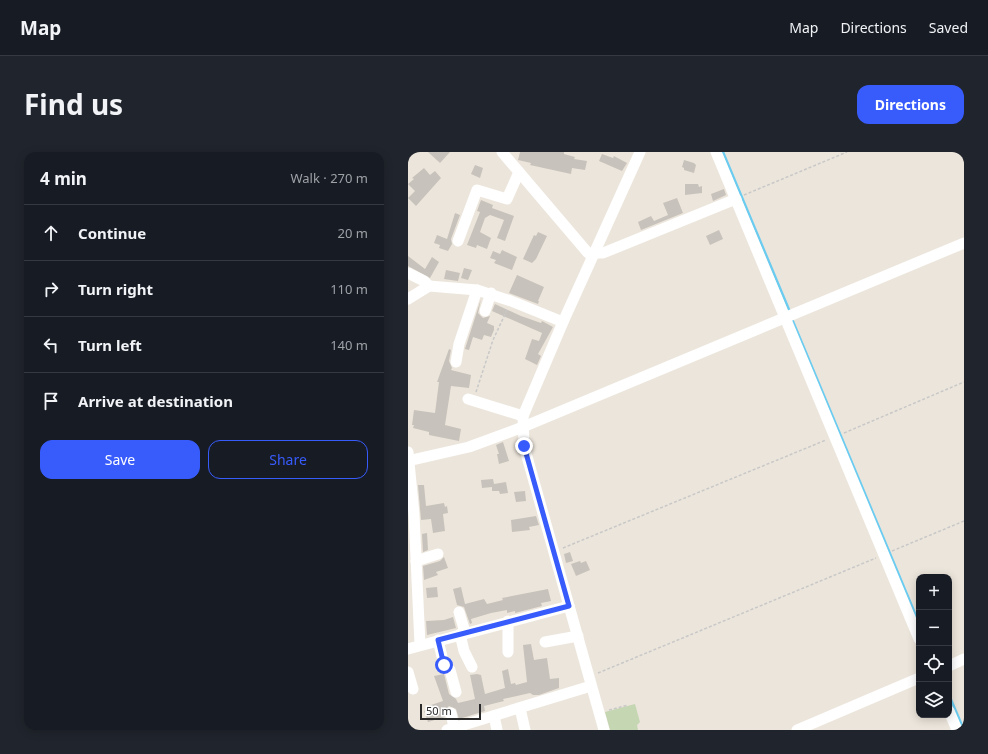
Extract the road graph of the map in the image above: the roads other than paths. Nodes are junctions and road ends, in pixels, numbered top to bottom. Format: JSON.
{"nodes":[{"id":1,"x":502,"y":152,"type":"edge"},
{"id":2,"x":640,"y":152,"type":"edge"},
{"id":3,"x":716,"y":152,"type":"edge"},
{"id":4,"x":519,"y":172,"type":"junction"},
{"id":5,"x":736,"y":199,"type":"junction"},
{"id":6,"x":458,"y":241,"type":"dead end"},
{"id":7,"x":964,"y":243,"type":"edge"},
{"id":8,"x":594,"y":253,"type":"junction"},
{"id":9,"x":408,"y":272,"type":"edge"},
{"id":10,"x":429,"y":286,"type":"junction"},
{"id":11,"x":477,"y":290,"type":"junction"},
{"id":12,"x":491,"y":294,"type":"junction"},
{"id":13,"x":408,"y":299,"type":"edge"},
{"id":14,"x":485,"y":311,"type":"dead end"},
{"id":15,"x":785,"y":318,"type":"junction"},
{"id":16,"x":563,"y":322,"type":"junction"},
{"id":17,"x":456,"y":362,"type":"dead end"},
{"id":18,"x":471,"y":400,"type":"road end"},
{"id":19,"x":523,"y":422,"type":"junction"},
{"id":20,"x":408,"y":458,"type":"edge"},
{"id":21,"x":438,"y":554,"type":"dead end"},
{"id":22,"x":416,"y":561,"type":"junction"},
{"id":23,"x":569,"y":606,"type":"junction"},
{"id":24,"x":459,"y":612,"type":"dead end"},
{"id":25,"x":508,"y":621,"type":"junction"},
{"id":26,"x":916,"y":631,"type":"edge"},
{"id":27,"x":463,"y":633,"type":"junction"},
{"id":28,"x":578,"y":636,"type":"junction"},
{"id":29,"x":438,"y":640,"type":"junction"},
{"id":30,"x":545,"y":642,"type":"dead end"},
{"id":31,"x":420,"y":645,"type":"junction"},
{"id":32,"x":408,"y":649,"type":"edge"},
{"id":33,"x":508,"y":652,"type":"dead end"},
{"id":34,"x":964,"y":659,"type":"edge"},
{"id":35,"x":952,"y":665,"type":"edge"},
{"id":36,"x":472,"y":667,"type":"dead end"},
{"id":37,"x":408,"y":672,"type":"edge"},
{"id":38,"x":916,"y":679,"type":"edge"},
{"id":39,"x":589,"y":682,"type":"junction"},
{"id":40,"x":413,"y":689,"type":"dead end"},
{"id":41,"x":456,"y":692,"type":"dead end"},
{"id":42,"x":520,"y":708,"type":"junction"},
{"id":43,"x":451,"y":713,"type":"dead end"},
{"id":44,"x":494,"y":716,"type":"junction"},
{"id":45,"x":952,"y":718,"type":"edge"},
{"id":46,"x":450,"y":729,"type":"edge"},
{"id":47,"x":496,"y":730,"type":"edge"},
{"id":48,"x":525,"y":730,"type":"edge"},
{"id":49,"x":604,"y":730,"type":"edge"},
{"id":50,"x":797,"y":730,"type":"edge"},
{"id":51,"x":957,"y":730,"type":"edge"}],
"edges":[{"from":1,"to":4,"type":"street"},
{"from":2,"to":8,"type":"street"},
{"from":3,"to":5,"type":"street"},
{"from":4,"to":6,"type":"street"},
{"from":4,"to":8,"type":"street"},
{"from":5,"to":8,"type":"street"},
{"from":5,"to":15,"type":"street"},
{"from":7,"to":15,"type":"street"},
{"from":8,"to":16,"type":"street"},
{"from":9,"to":10,"type":"street"},
{"from":10,"to":11,"type":"street"},
{"from":10,"to":13,"type":"street"},
{"from":11,"to":12,"type":"street"},
{"from":11,"to":17,"type":"street"},
{"from":12,"to":14,"type":"street"},
{"from":12,"to":16,"type":"street"},
{"from":15,"to":19,"type":"street"},
{"from":15,"to":26,"type":"street"},
{"from":16,"to":19,"type":"street"},
{"from":18,"to":19,"type":"street"},
{"from":19,"to":20,"type":"street"},
{"from":19,"to":23,"type":"street"},
{"from":20,"to":22,"type":"street"},
{"from":21,"to":22,"type":"street"},
{"from":22,"to":31,"type":"street"},
{"from":23,"to":25,"type":"street"},
{"from":23,"to":28,"type":"street"},
{"from":24,"to":27,"type":"street"},
{"from":25,"to":27,"type":"street"},
{"from":25,"to":33,"type":"street"},
{"from":27,"to":29,"type":"street"},
{"from":27,"to":36,"type":"street"},
{"from":28,"to":30,"type":"street"},
{"from":28,"to":39,"type":"street"},
{"from":29,"to":31,"type":"street"},
{"from":29,"to":41,"type":"street"},
{"from":31,"to":32,"type":"street"},
{"from":34,"to":35,"type":"street"},
{"from":37,"to":40,"type":"street"},
{"from":38,"to":50,"type":"street"},
{"from":39,"to":42,"type":"street"},
{"from":39,"to":49,"type":"street"},
{"from":42,"to":44,"type":"street"},
{"from":42,"to":48,"type":"street"},
{"from":43,"to":46,"type":"street"},
{"from":44,"to":46,"type":"street"},
{"from":44,"to":47,"type":"street"},
{"from":45,"to":51,"type":"street"}]}
